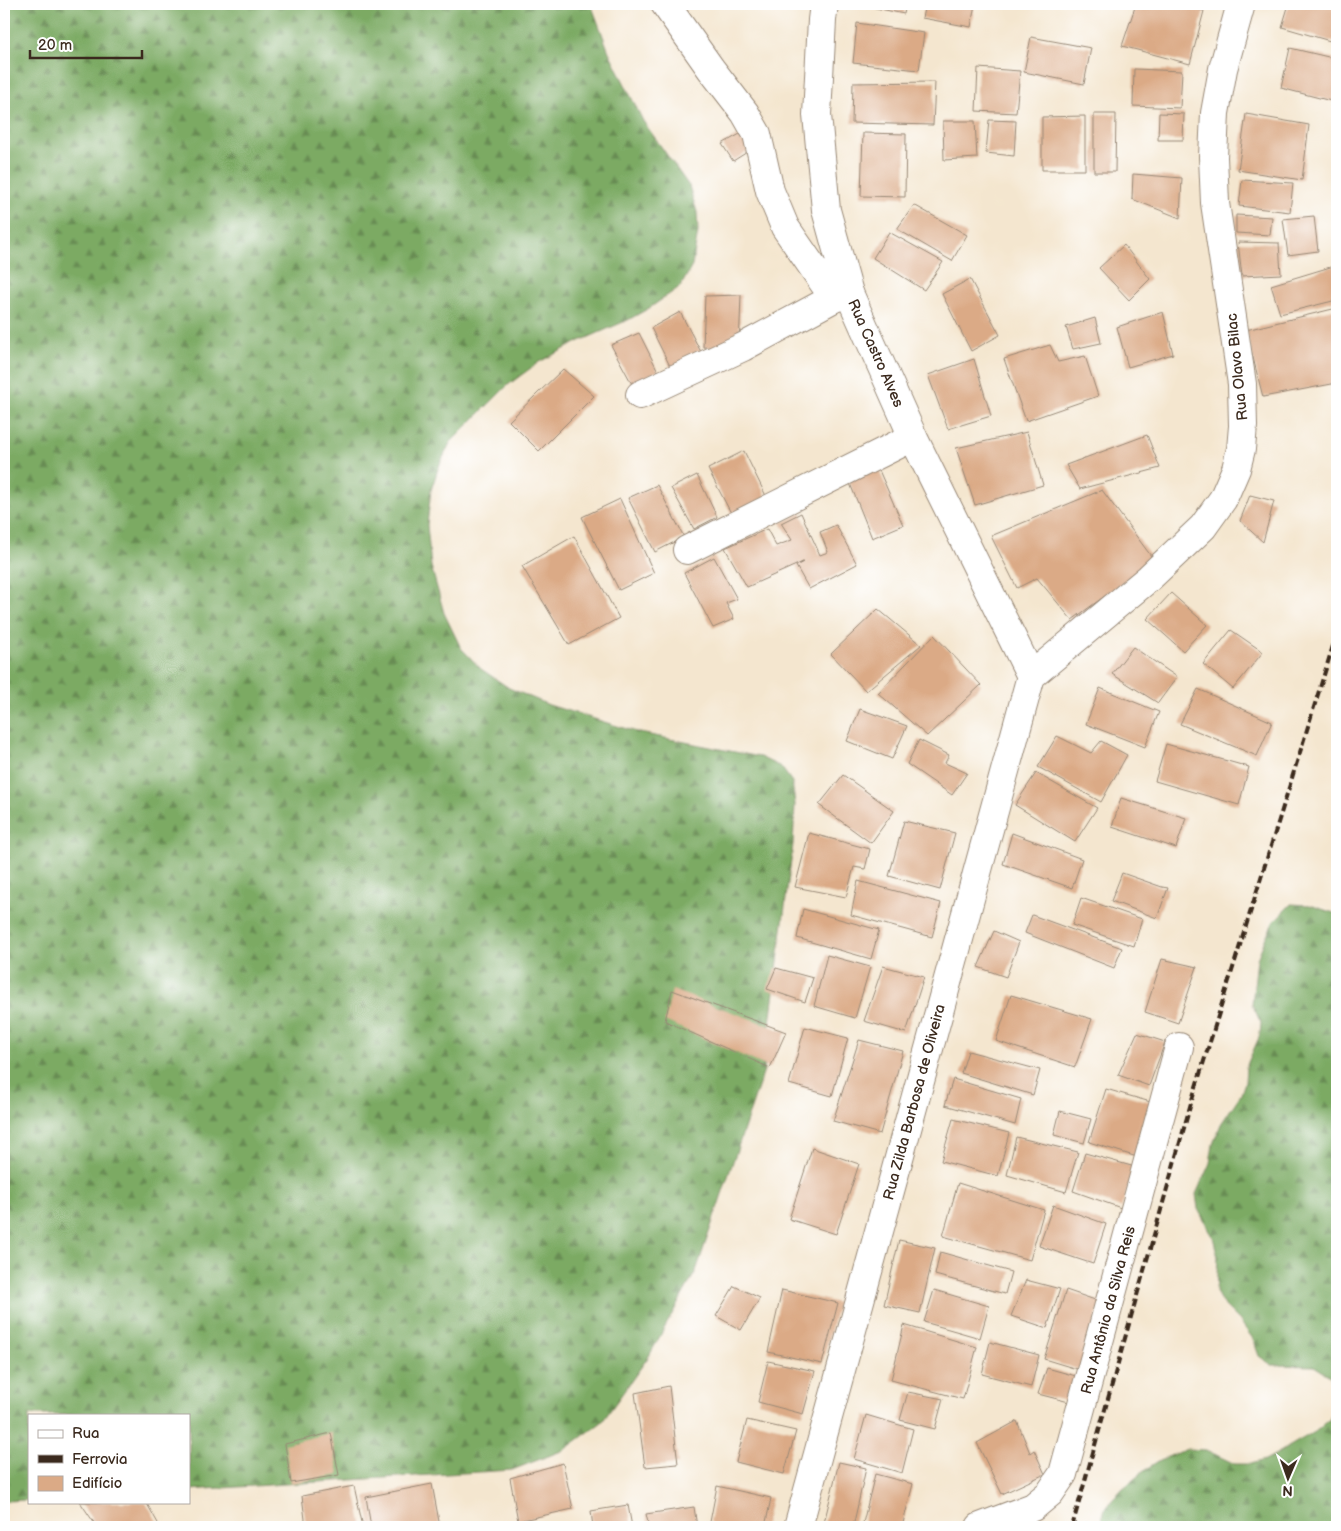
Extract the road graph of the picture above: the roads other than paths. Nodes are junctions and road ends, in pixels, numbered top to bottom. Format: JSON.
{"nodes":[{"id":1,"x":664,"y":4,"type":"edge"},
{"id":2,"x":824,"y":4,"type":"edge"},
{"id":3,"x":1241,"y":4,"type":"edge"},
{"id":4,"x":842,"y":295,"type":"junction"},
{"id":5,"x":640,"y":395,"type":"dead end"},
{"id":6,"x":913,"y":437,"type":"junction"},
{"id":7,"x":687,"y":550,"type":"dead end"},
{"id":8,"x":1031,"y":676,"type":"junction"},
{"id":9,"x":1179,"y":1047,"type":"dead end"},
{"id":10,"x":798,"y":1527,"type":"edge"},
{"id":11,"x":980,"y":1527,"type":"edge"}],
"edges":[{"from":1,"to":4,"type":"street"},
{"from":2,"to":4,"type":"street","name":"Rua Castro Alves"},
{"from":3,"to":8,"type":"street","name":"Rua Olavo Bilac"},
{"from":4,"to":5,"type":"street"},
{"from":4,"to":6,"type":"street","name":"Rua Castro Alves"},
{"from":6,"to":7,"type":"street"},
{"from":6,"to":8,"type":"street","name":"Rua Castro Alves"},
{"from":8,"to":10,"type":"street","name":"Rua Zilda Barbosa de Oliveira"},
{"from":9,"to":11,"type":"street","name":"Rua Antônio da Silva Reis"}]}
